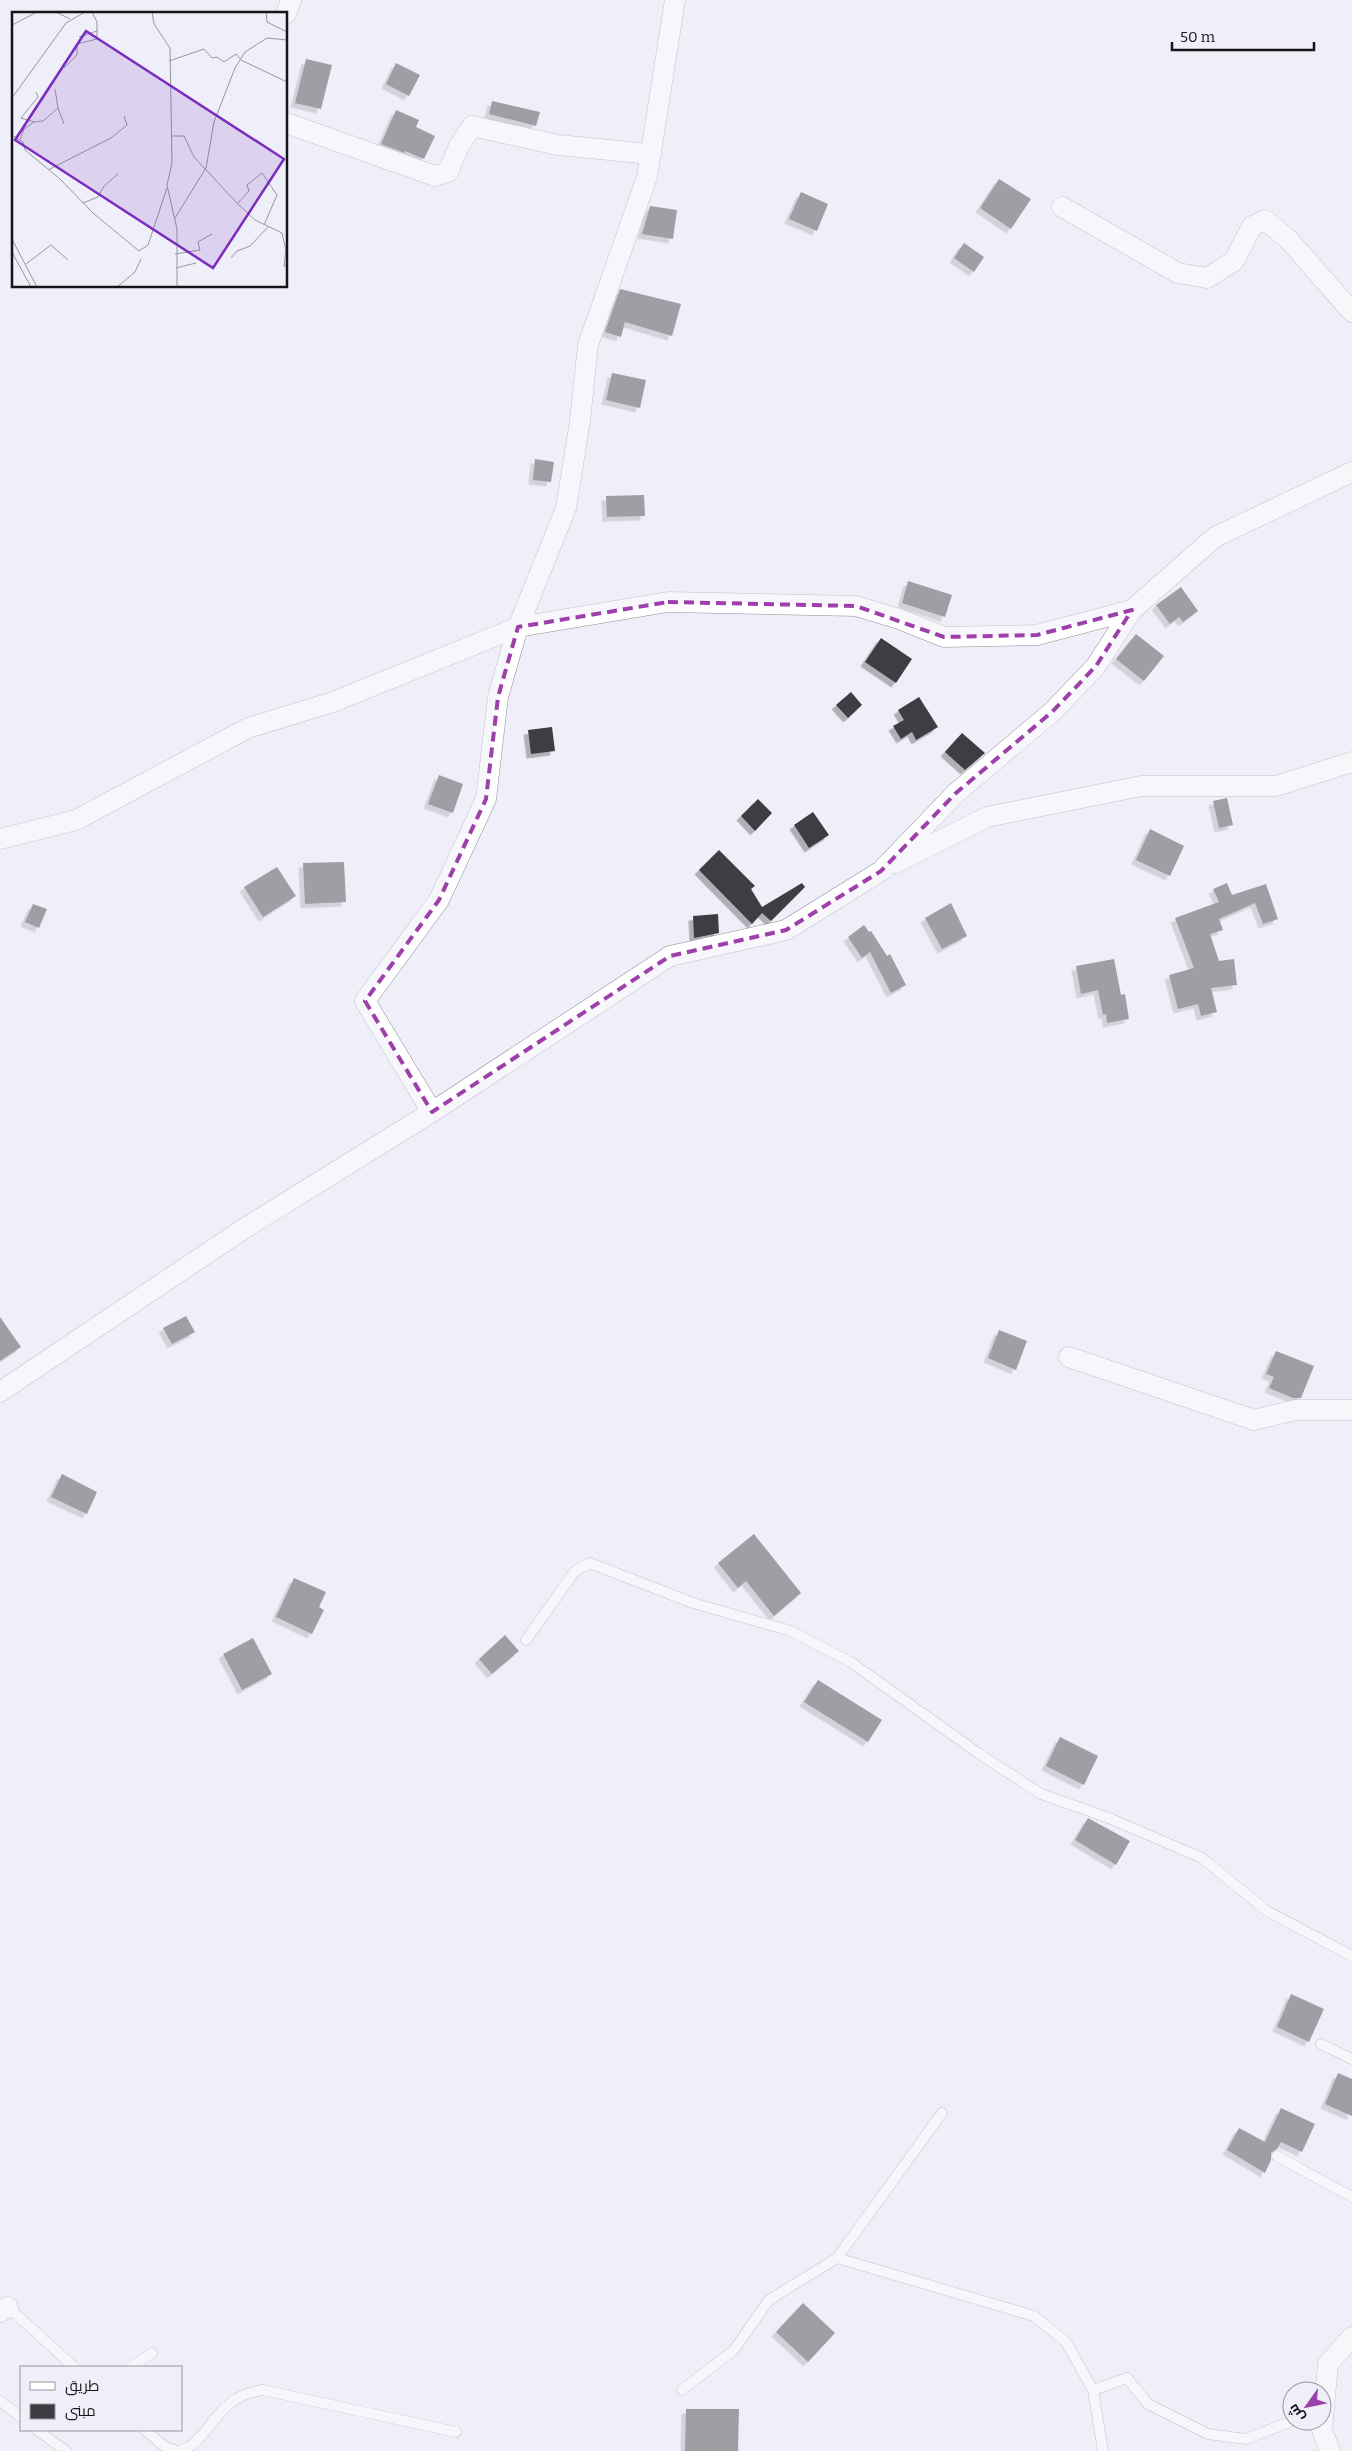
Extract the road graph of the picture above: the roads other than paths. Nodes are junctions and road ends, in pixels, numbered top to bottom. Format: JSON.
{"nodes":[{"id":1,"x":292,"y":0,"type":"edge"},
{"id":2,"x":675,"y":0,"type":"edge"},
{"id":3,"x":287,"y":12,"type":"edge"},
{"id":4,"x":288,"y":124,"type":"edge"},
{"id":5,"x":651,"y":154,"type":"junction"},
{"id":6,"x":1062,"y":207,"type":"dead end"},
{"id":7,"x":1352,"y":312,"type":"edge"},
{"id":8,"x":1352,"y":472,"type":"edge"},
{"id":9,"x":1132,"y":610,"type":"junction"},
{"id":10,"x":518,"y":627,"type":"junction"},
{"id":11,"x":1352,"y":762,"type":"edge"},
{"id":12,"x":0,"y":838,"type":"edge"},
{"id":13,"x":881,"y":871,"type":"junction"},
{"id":14,"x":432,"y":1112,"type":"junction"},
{"id":15,"x":1069,"y":1357,"type":"dead end"},
{"id":16,"x":0,"y":1392,"type":"edge"},
{"id":17,"x":1352,"y":1410,"type":"edge"},
{"id":18,"x":526,"y":1640,"type":"dead end"},
{"id":19,"x":1352,"y":1956,"type":"edge"},
{"id":20,"x":1321,"y":2044,"type":"dead end"},
{"id":21,"x":1352,"y":2059,"type":"edge"},
{"id":22,"x":942,"y":2113,"type":"dead end"},
{"id":23,"x":1277,"y":2156,"type":"dead end"},
{"id":24,"x":1352,"y":2197,"type":"edge"},
{"id":25,"x":837,"y":2258,"type":"junction"},
{"id":26,"x":4,"y":2309,"type":"edge"},
{"id":27,"x":1352,"y":2337,"type":"edge"},
{"id":28,"x":152,"y":2353,"type":"dead end"},
{"id":29,"x":73,"y":2366,"type":"edge"},
{"id":30,"x":132,"y":2366,"type":"edge"},
{"id":31,"x":1326,"y":2381,"type":"edge"},
{"id":32,"x":682,"y":2390,"type":"dead end"},
{"id":33,"x":1093,"y":2390,"type":"junction"},
{"id":34,"x":0,"y":2401,"type":"edge"},
{"id":35,"x":20,"y":2416,"type":"edge"},
{"id":36,"x":1282,"y":2425,"type":"edge"},
{"id":37,"x":39,"y":2431,"type":"edge"},
{"id":38,"x":146,"y":2431,"type":"edge"},
{"id":39,"x":1322,"y":2431,"type":"edge"},
{"id":40,"x":456,"y":2432,"type":"dead end"},
{"id":41,"x":66,"y":2451,"type":"edge"},
{"id":42,"x":178,"y":2451,"type":"edge"},
{"id":43,"x":1103,"y":2451,"type":"edge"},
{"id":44,"x":1330,"y":2451,"type":"edge"}],
"edges":[{"from":1,"to":3,"type":"street"},
{"from":2,"to":5,"type":"street"},
{"from":4,"to":5,"type":"street"},
{"from":5,"to":10,"type":"street"},
{"from":6,"to":7,"type":"street"},
{"from":8,"to":9,"type":"street"},
{"from":9,"to":10,"type":"street"},
{"from":9,"to":13,"type":"street"},
{"from":10,"to":12,"type":"street"},
{"from":10,"to":14,"type":"street"},
{"from":11,"to":13,"type":"street"},
{"from":13,"to":14,"type":"street"},
{"from":14,"to":16,"type":"street"},
{"from":15,"to":17,"type":"street"},
{"from":18,"to":19,"type":"lane"},
{"from":20,"to":21,"type":"lane"},
{"from":22,"to":25,"type":"lane"},
{"from":23,"to":24,"type":"lane"},
{"from":25,"to":32,"type":"lane"},
{"from":25,"to":33,"type":"lane"},
{"from":26,"to":29,"type":"lane"},
{"from":27,"to":31,"type":"street"},
{"from":28,"to":30,"type":"lane"},
{"from":33,"to":36,"type":"lane"},
{"from":33,"to":43,"type":"lane"},
{"from":34,"to":35,"type":"lane"},
{"from":37,"to":41,"type":"lane"},
{"from":38,"to":42,"type":"lane"},
{"from":39,"to":44,"type":"street"},
{"from":40,"to":42,"type":"lane"}]}
